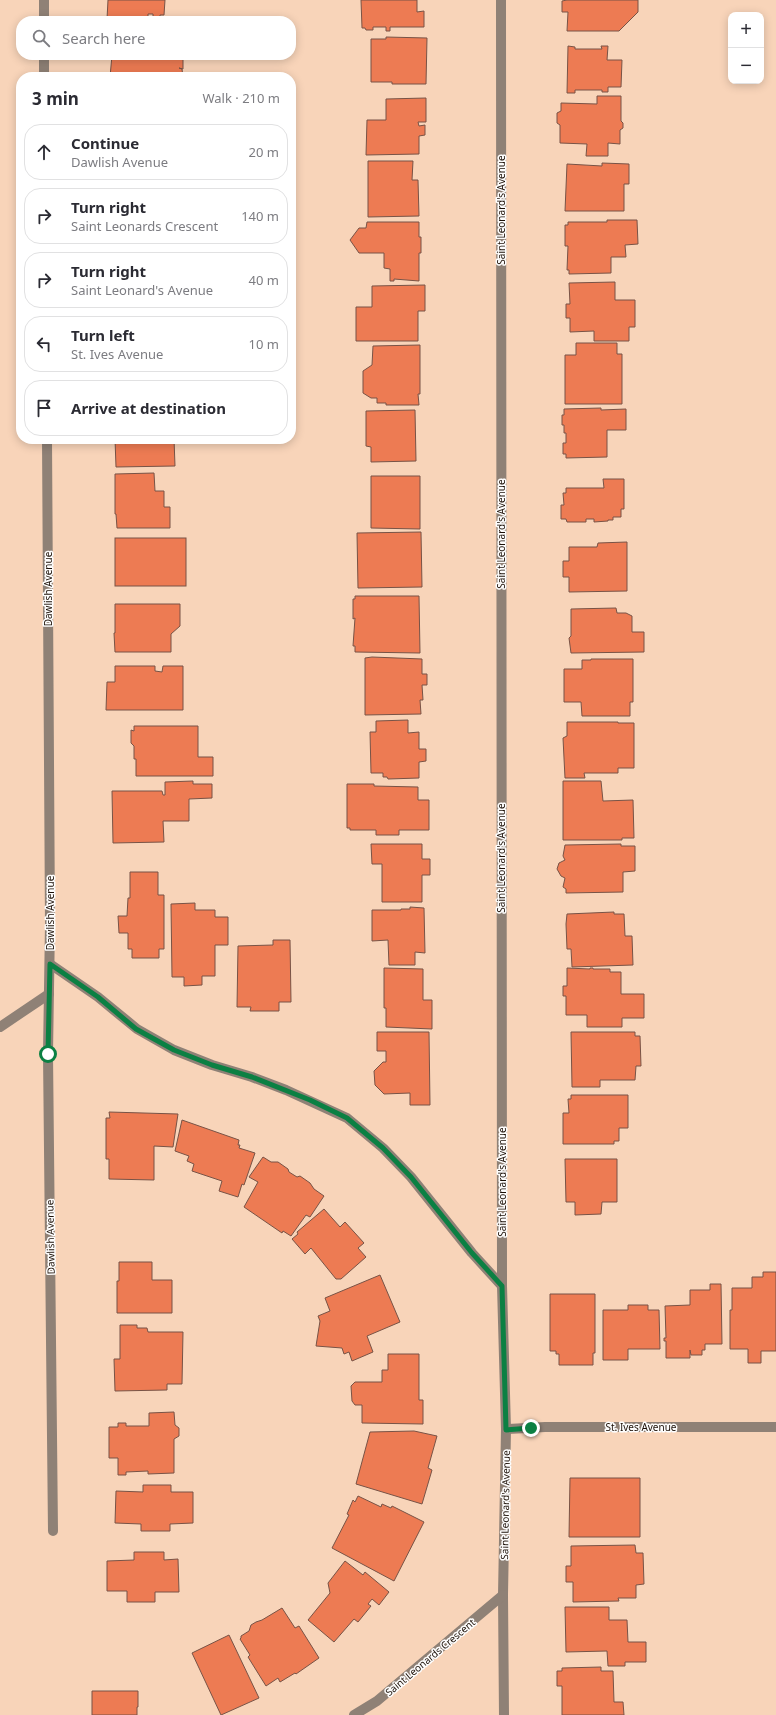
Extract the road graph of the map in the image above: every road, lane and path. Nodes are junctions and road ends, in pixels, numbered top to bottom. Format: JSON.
{"nodes":[{"id":1,"x":44,"y":0,"type":"edge"},
{"id":2,"x":501,"y":0,"type":"edge"},
{"id":3,"x":44,"y":16,"type":"edge"},
{"id":4,"x":44,"y":60,"type":"edge"},
{"id":5,"x":44,"y":72,"type":"edge"},
{"id":6,"x":47,"y":444,"type":"edge"},
{"id":7,"x":50,"y":964,"type":"junction"},
{"id":8,"x":49,"y":994,"type":"junction"},
{"id":9,"x":0,"y":1027,"type":"edge"},
{"id":10,"x":502,"y":1286,"type":"junction"},
{"id":11,"x":776,"y":1427,"type":"edge"},
{"id":12,"x":506,"y":1430,"type":"junction"},
{"id":13,"x":53,"y":1531,"type":"dead end"},
{"id":14,"x":503,"y":1596,"type":"junction"},
{"id":15,"x":354,"y":1715,"type":"edge"},
{"id":16,"x":504,"y":1715,"type":"edge"}],
"edges":[{"from":1,"to":3,"type":"street"},
{"from":2,"to":10,"type":"street","name":"Saint Leonard's Avenue"},
{"from":4,"to":5,"type":"street"},
{"from":6,"to":7,"type":"street","name":"Dawlish Avenue"},
{"from":7,"to":8,"type":"street","name":"Dawlish Avenue"},
{"from":7,"to":10,"type":"street"},
{"from":8,"to":9,"type":"street"},
{"from":8,"to":13,"type":"street","name":"Dawlish Avenue"},
{"from":10,"to":12,"type":"street","name":"Saint Leonard's Avenue"},
{"from":11,"to":12,"type":"street","name":"St. Ives Avenue"},
{"from":12,"to":14,"type":"street","name":"Saint Leonard's Avenue"},
{"from":14,"to":15,"type":"street","name":"Saint Leonards Crescent"},
{"from":14,"to":16,"type":"street","name":"Saint Leonard's Avenue"}]}
